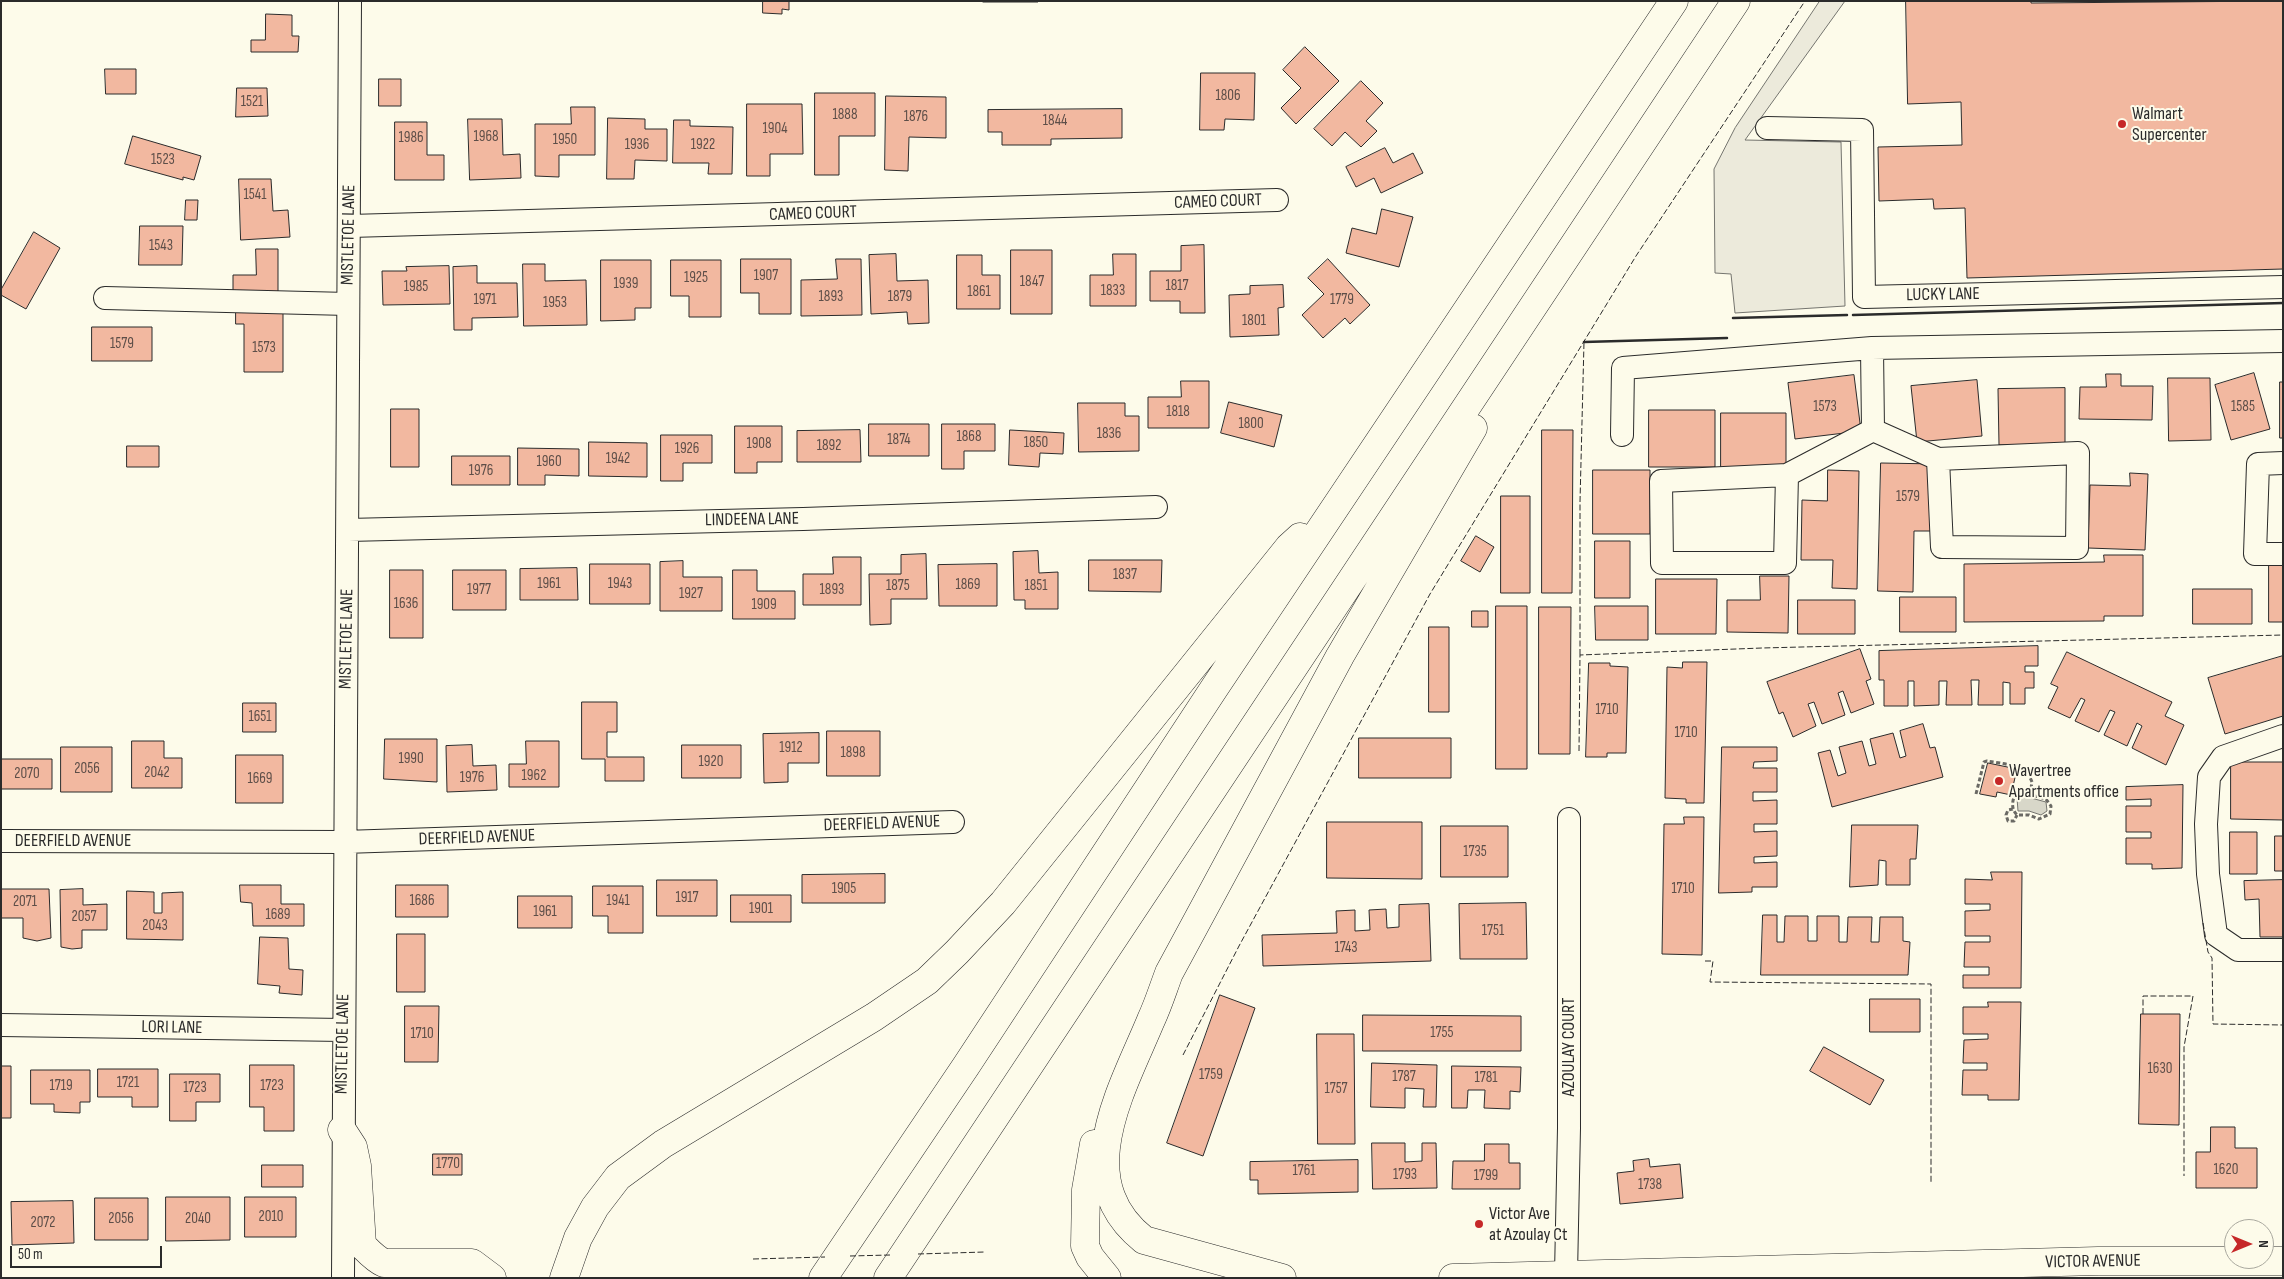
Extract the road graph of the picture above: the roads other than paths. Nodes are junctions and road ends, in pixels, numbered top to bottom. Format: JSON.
{"nodes":[{"id":1,"x":350,"y":1,"type":"edge"},
{"id":2,"x":1674,"y":1,"type":"edge"},
{"id":3,"x":1736,"y":1,"type":"edge"},
{"id":4,"x":1767,"y":128,"type":"dead end"},
{"id":5,"x":1277,"y":200,"type":"dead end"},
{"id":6,"x":350,"y":226,"type":"junction"},
{"id":7,"x":2283,"y":287,"type":"edge"},
{"id":8,"x":104,"y":298,"type":"dead end"},
{"id":9,"x":348,"y":304,"type":"junction"},
{"id":10,"x":2283,"y":341,"type":"edge"},
{"id":11,"x":1872,"y":348,"type":"junction"},
{"id":12,"x":1497,"y":362,"type":"junction"},
{"id":13,"x":1874,"y":430,"type":"junction"},
{"id":14,"x":1622,"y":435,"type":"dead end"},
{"id":15,"x":1938,"y":459,"type":"junction"},
{"id":16,"x":2283,"y":463,"type":"edge"},
{"id":17,"x":1787,"y":475,"type":"junction"},
{"id":18,"x":1346,"y":493,"type":"junction"},
{"id":19,"x":1156,"y":507,"type":"dead end"},
{"id":20,"x":348,"y":530,"type":"junction"},
{"id":21,"x":2283,"y":554,"type":"edge"},
{"id":22,"x":2283,"y":736,"type":"edge"},
{"id":23,"x":1569,"y":819,"type":"dead end"},
{"id":24,"x":954,"y":822,"type":"dead end"},
{"id":25,"x":1,"y":841,"type":"edge"},
{"id":26,"x":344,"y":842,"type":"junction"},
{"id":27,"x":2283,"y":950,"type":"edge"},
{"id":28,"x":1168,"y":973,"type":"junction"},
{"id":29,"x":1,"y":1025,"type":"edge"},
{"id":30,"x":343,"y":1030,"type":"junction"},
{"id":31,"x":342,"y":1130,"type":"junction"},
{"id":32,"x":2283,"y":1260,"type":"edge"},
{"id":33,"x":1566,"y":1274,"type":"junction"},
{"id":34,"x":1698,"y":1274,"type":"edge"},
{"id":35,"x":343,"y":1278,"type":"edge"},
{"id":36,"x":492,"y":1278,"type":"edge"},
{"id":37,"x":564,"y":1278,"type":"edge"},
{"id":38,"x":823,"y":1278,"type":"edge"},
{"id":39,"x":888,"y":1278,"type":"edge"},
{"id":40,"x":1107,"y":1278,"type":"edge"},
{"id":41,"x":1282,"y":1278,"type":"edge"},
{"id":42,"x":1453,"y":1278,"type":"edge"}],
"edges":[{"from":1,"to":6,"type":"street","name":"MISTLETOE LANE"},
{"from":2,"to":18,"type":"main road"},
{"from":3,"to":12,"type":"main road"},
{"from":4,"to":7,"type":"street","name":"LUCKY LANE"},
{"from":5,"to":6,"type":"street","name":"CAMEO COURT"},
{"from":6,"to":9,"type":"street","name":"MISTLETOE LANE"},
{"from":8,"to":9,"type":"street"},
{"from":9,"to":20,"type":"street","name":"MISTLETOE LANE"},
{"from":10,"to":11,"type":"street"},
{"from":11,"to":13,"type":"street"},
{"from":11,"to":14,"type":"street"},
{"from":12,"to":28,"type":"main road"},
{"from":12,"to":39,"type":"main road"},
{"from":13,"to":15,"type":"street"},
{"from":13,"to":17,"type":"street"},
{"from":15,"to":15,"type":"street"},
{"from":16,"to":21,"type":"street"},
{"from":17,"to":17,"type":"street"},
{"from":18,"to":37,"type":"main road"},
{"from":18,"to":38,"type":"main road"},
{"from":19,"to":20,"type":"street","name":"LINDEENA LANE"},
{"from":20,"to":26,"type":"street","name":"MISTLETOE LANE"},
{"from":22,"to":27,"type":"street"},
{"from":23,"to":33,"type":"street","name":"AZOULAY COURT"},
{"from":24,"to":26,"type":"street","name":"DEERFIELD AVENUE"},
{"from":25,"to":26,"type":"street","name":"DEERFIELD AVENUE"},
{"from":26,"to":30,"type":"street","name":"MISTLETOE LANE"},
{"from":28,"to":40,"type":"main road"},
{"from":28,"to":41,"type":"main road"},
{"from":29,"to":30,"type":"street","name":"LORI LANE"},
{"from":30,"to":31,"type":"street","name":"MISTLETOE LANE"},
{"from":31,"to":35,"type":"street","name":"MISTLETOE LANE"},
{"from":31,"to":36,"type":"main road"},
{"from":32,"to":34,"type":"main road","name":"VICTOR AVENUE"},
{"from":33,"to":34,"type":"main road","name":"VICTOR AVENUE"},
{"from":33,"to":42,"type":"main road","name":"VICTOR AVENUE"}]}
